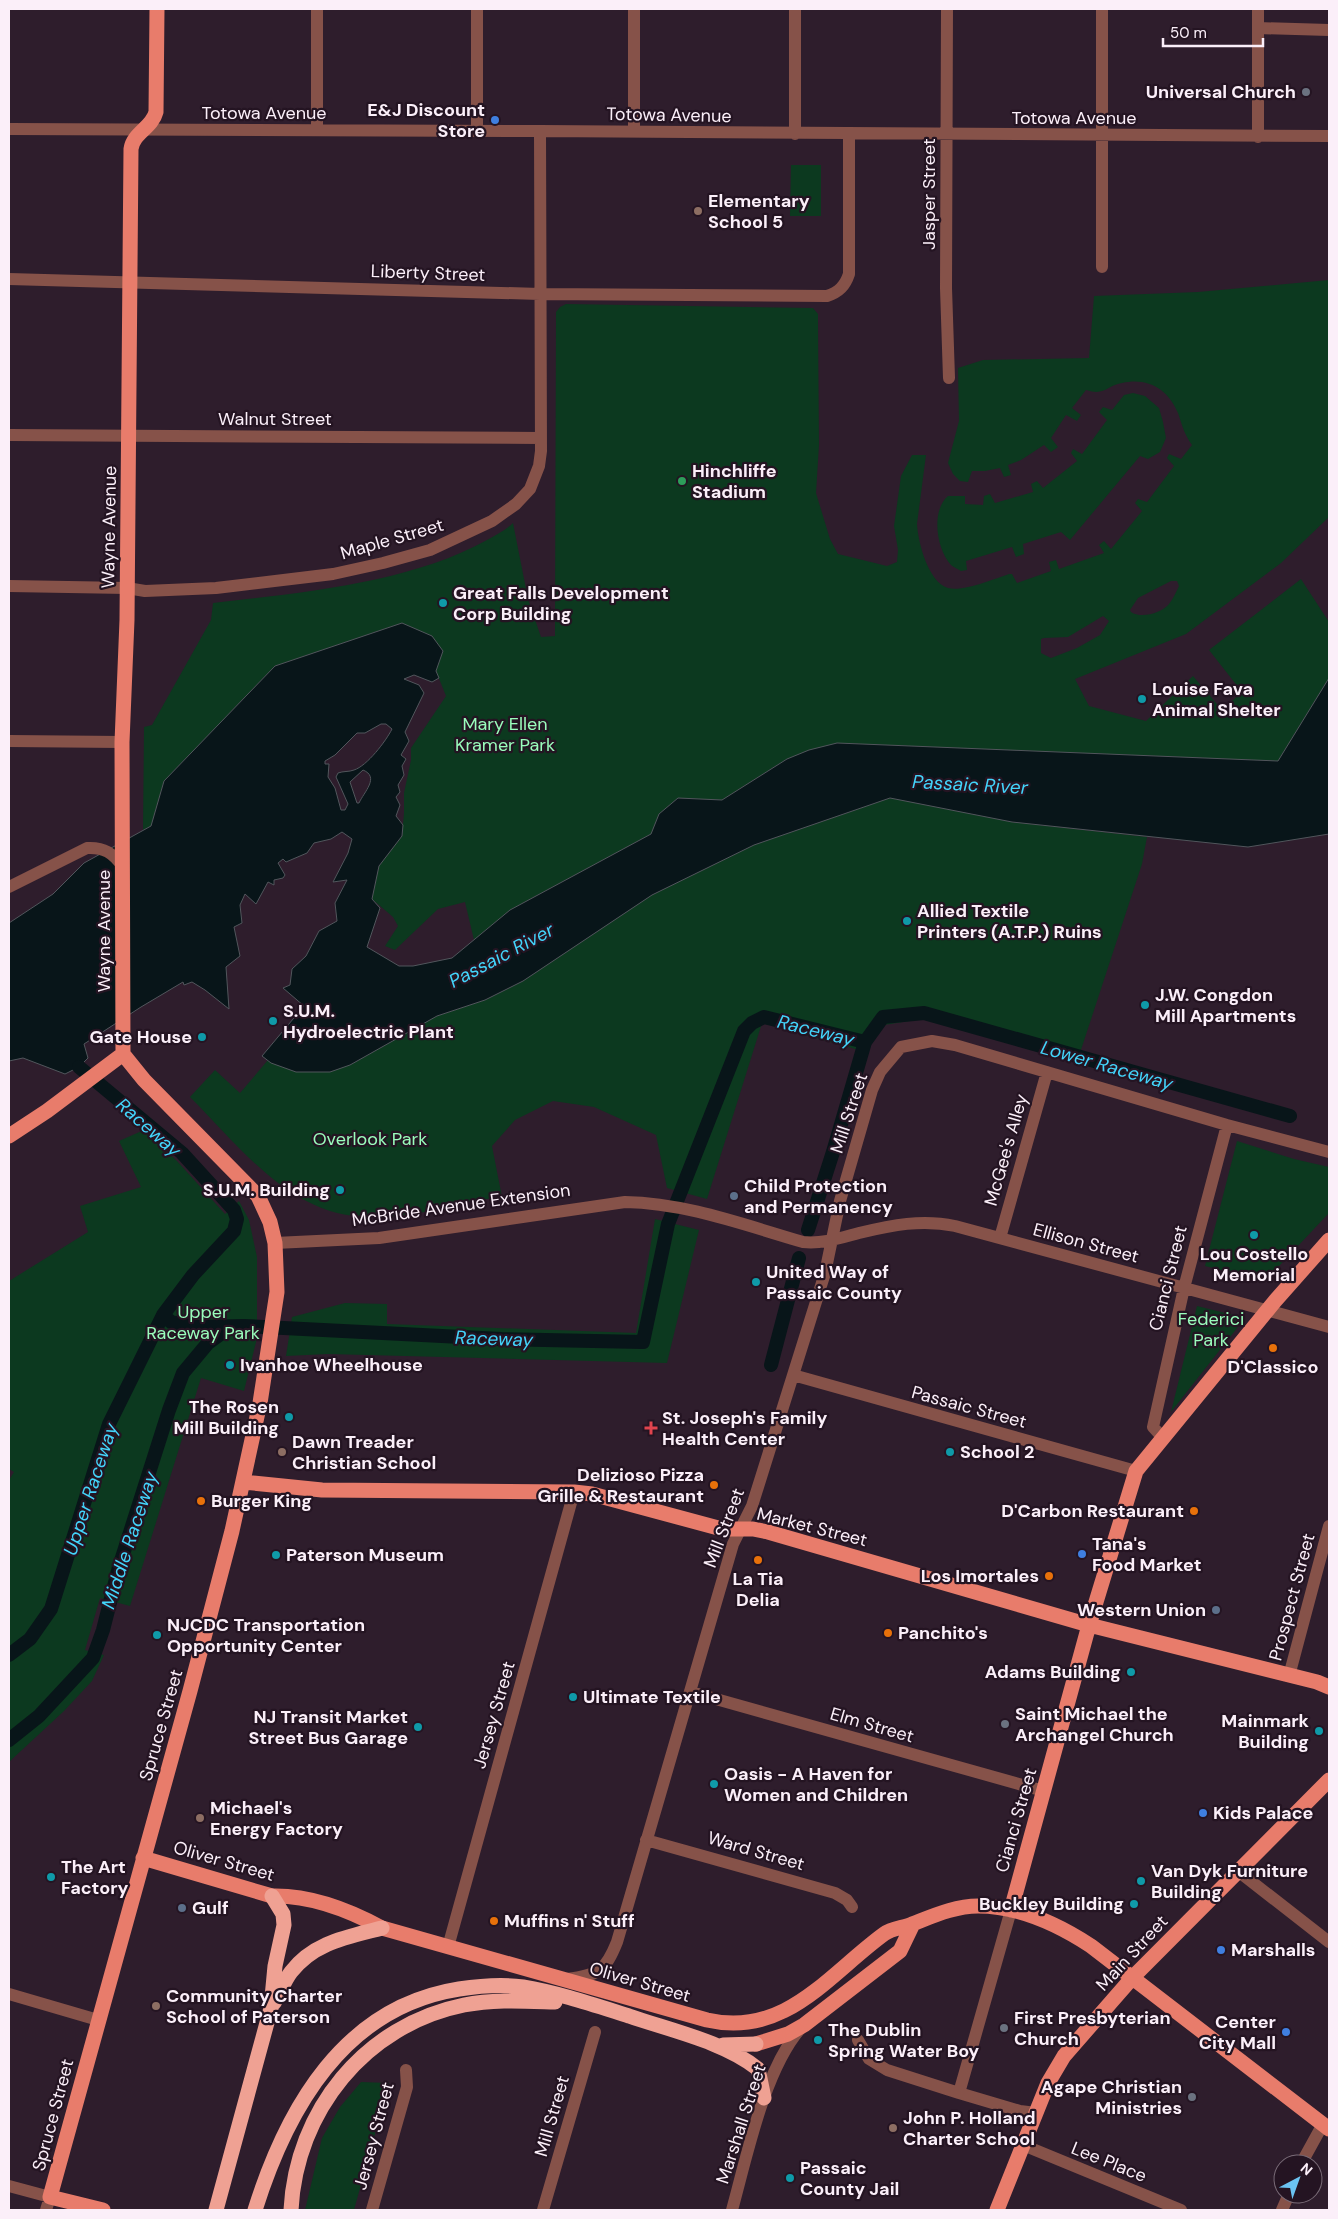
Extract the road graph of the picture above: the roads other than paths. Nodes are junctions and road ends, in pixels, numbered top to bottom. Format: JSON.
{"nodes":[{"id":1,"x":157,"y":9,"type":"edge"},
{"id":2,"x":317,"y":9,"type":"edge"},
{"id":3,"x":477,"y":9,"type":"edge"},
{"id":4,"x":634,"y":9,"type":"edge"},
{"id":5,"x":795,"y":9,"type":"edge"},
{"id":6,"x":947,"y":9,"type":"edge"},
{"id":7,"x":1102,"y":9,"type":"edge"},
{"id":8,"x":1258,"y":9,"type":"edge"},
{"id":9,"x":1258,"y":28,"type":"junction"},
{"id":10,"x":1329,"y":30,"type":"edge"},
{"id":11,"x":9,"y":130,"type":"edge"},
{"id":12,"x":143,"y":130,"type":"junction"},
{"id":13,"x":317,"y":130,"type":"junction"},
{"id":14,"x":477,"y":131,"type":"junction"},
{"id":15,"x":540,"y":131,"type":"junction"},
{"id":16,"x":634,"y":132,"type":"junction"},
{"id":17,"x":796,"y":134,"type":"junction"},
{"id":18,"x":849,"y":134,"type":"junction"},
{"id":19,"x":947,"y":135,"type":"junction"},
{"id":20,"x":1102,"y":136,"type":"junction"},
{"id":21,"x":1329,"y":136,"type":"edge"},
{"id":22,"x":1258,"y":137,"type":"junction"},
{"id":23,"x":1102,"y":266,"type":"dead end"},
{"id":24,"x":9,"y":279,"type":"edge"},
{"id":25,"x":130,"y":282,"type":"junction"},
{"id":26,"x":540,"y":294,"type":"junction"},
{"id":27,"x":949,"y":378,"type":"dead end"},
{"id":28,"x":9,"y":434,"type":"edge"},
{"id":29,"x":128,"y":435,"type":"junction"},
{"id":30,"x":541,"y":438,"type":"junction"},
{"id":31,"x":9,"y":586,"type":"edge"},
{"id":32,"x":127,"y":588,"type":"junction"},
{"id":33,"x":9,"y":741,"type":"edge"},
{"id":34,"x":122,"y":742,"type":"junction"},
{"id":35,"x":123,"y":867,"type":"junction"},
{"id":36,"x":9,"y":887,"type":"edge"},
{"id":37,"x":123,"y":1054,"type":"junction"},
{"id":38,"x":1047,"y":1072,"type":"junction"},
{"id":39,"x":1226,"y":1125,"type":"junction"},
{"id":40,"x":9,"y":1136,"type":"edge"},
{"id":41,"x":1329,"y":1152,"type":"edge"},
{"id":42,"x":1000,"y":1238,"type":"junction"},
{"id":43,"x":1329,"y":1240,"type":"edge"},
{"id":44,"x":831,"y":1241,"type":"junction"},
{"id":45,"x":276,"y":1243,"type":"junction"},
{"id":46,"x":1184,"y":1288,"type":"junction"},
{"id":47,"x":1268,"y":1310,"type":"junction"},
{"id":48,"x":1329,"y":1327,"type":"edge"},
{"id":49,"x":793,"y":1375,"type":"junction"},
{"id":50,"x":1163,"y":1438,"type":"junction"},
{"id":51,"x":1136,"y":1471,"type":"junction"},
{"id":52,"x":243,"y":1482,"type":"junction"},
{"id":53,"x":574,"y":1492,"type":"junction"},
{"id":54,"x":1329,"y":1526,"type":"edge"},
{"id":55,"x":741,"y":1529,"type":"junction"},
{"id":56,"x":1089,"y":1625,"type":"junction"},
{"id":57,"x":1289,"y":1676,"type":"junction"},
{"id":58,"x":1329,"y":1687,"type":"edge"},
{"id":59,"x":691,"y":1692,"type":"junction"},
{"id":60,"x":1329,"y":1780,"type":"edge"},
{"id":61,"x":1044,"y":1791,"type":"junction"},
{"id":62,"x":646,"y":1840,"type":"junction"},
{"id":63,"x":143,"y":1858,"type":"junction"},
{"id":64,"x":1238,"y":1871,"type":"junction"},
{"id":65,"x":272,"y":1896,"type":"junction"},
{"id":66,"x":852,"y":1907,"type":"dead end"},
{"id":67,"x":1011,"y":1910,"type":"junction"},
{"id":68,"x":913,"y":1924,"type":"junction"},
{"id":69,"x":382,"y":1928,"type":"junction"},
{"id":70,"x":1329,"y":1942,"type":"edge"},
{"id":71,"x":448,"y":1947,"type":"junction"},
{"id":72,"x":1133,"y":1977,"type":"junction"},
{"id":73,"x":564,"y":1979,"type":"junction"},
{"id":74,"x":9,"y":1994,"type":"edge"},
{"id":75,"x":588,"y":2003,"type":"junction"},
{"id":76,"x":271,"y":2008,"type":"junction"},
{"id":77,"x":98,"y":2020,"type":"junction"},
{"id":78,"x":804,"y":2025,"type":"junction"},
{"id":79,"x":594,"y":2032,"type":"dead end"},
{"id":80,"x":858,"y":2040,"type":"dead end"},
{"id":81,"x":704,"y":2042,"type":"junction"},
{"id":82,"x":756,"y":2044,"type":"joint"},
{"id":83,"x":406,"y":2070,"type":"dead end"},
{"id":84,"x":959,"y":2093,"type":"junction"},
{"id":85,"x":764,"y":2098,"type":"junction"},
{"id":86,"x":1036,"y":2113,"type":"junction"},
{"id":87,"x":1326,"y":2127,"type":"edge"},
{"id":88,"x":1023,"y":2145,"type":"junction"},
{"id":89,"x":1308,"y":2154,"type":"edge"},
{"id":90,"x":9,"y":2186,"type":"edge"},
{"id":91,"x":48,"y":2204,"type":"edge"},
{"id":92,"x":291,"y":2204,"type":"edge"},
{"id":93,"x":103,"y":2210,"type":"edge"},
{"id":94,"x":216,"y":2210,"type":"edge"},
{"id":95,"x":255,"y":2210,"type":"edge"},
{"id":96,"x":372,"y":2210,"type":"edge"},
{"id":97,"x":543,"y":2210,"type":"edge"},
{"id":98,"x":732,"y":2210,"type":"edge"},
{"id":99,"x":997,"y":2210,"type":"edge"},
{"id":100,"x":1181,"y":2210,"type":"edge"}],
"edges":[{"from":1,"to":12,"type":"main road","name":"Wayne Avenue"},
{"from":2,"to":13,"type":"street"},
{"from":3,"to":14,"type":"street"},
{"from":4,"to":16,"type":"street"},
{"from":5,"to":17,"type":"street"},
{"from":6,"to":19,"type":"street","name":"Jasper Street"},
{"from":7,"to":20,"type":"street"},
{"from":8,"to":9,"type":"street"},
{"from":9,"to":10,"type":"street"},
{"from":9,"to":22,"type":"street"},
{"from":11,"to":12,"type":"street","name":"Totowa Avenue"},
{"from":12,"to":13,"type":"street","name":"Totowa Avenue"},
{"from":12,"to":25,"type":"main road","name":"Wayne Avenue"},
{"from":13,"to":14,"type":"street","name":"Totowa Avenue"},
{"from":14,"to":15,"type":"street","name":"Totowa Avenue"},
{"from":15,"to":16,"type":"street","name":"Totowa Avenue"},
{"from":15,"to":26,"type":"street","name":"Maple Street"},
{"from":16,"to":17,"type":"street","name":"Totowa Avenue"},
{"from":17,"to":18,"type":"street","name":"Totowa Avenue"},
{"from":18,"to":19,"type":"street","name":"Totowa Avenue"},
{"from":18,"to":26,"type":"street","name":"Liberty Street"},
{"from":19,"to":20,"type":"street","name":"Totowa Avenue"},
{"from":19,"to":27,"type":"street","name":"Jasper Street"},
{"from":20,"to":22,"type":"street","name":"Totowa Avenue"},
{"from":20,"to":23,"type":"street"},
{"from":21,"to":22,"type":"street","name":"Totowa Avenue"},
{"from":24,"to":25,"type":"street","name":"Liberty Street"},
{"from":25,"to":26,"type":"street","name":"Liberty Street"},
{"from":25,"to":29,"type":"main road","name":"Wayne Avenue"},
{"from":26,"to":30,"type":"street","name":"Maple Street"},
{"from":28,"to":29,"type":"street","name":"Walnut Street"},
{"from":29,"to":30,"type":"street","name":"Walnut Street"},
{"from":29,"to":32,"type":"main road","name":"Wayne Avenue"},
{"from":30,"to":32,"type":"street","name":"Maple Street"},
{"from":31,"to":32,"type":"street","name":"Maple Street"},
{"from":32,"to":34,"type":"main road","name":"Wayne Avenue"},
{"from":33,"to":34,"type":"street"},
{"from":34,"to":35,"type":"main road","name":"Wayne Avenue"},
{"from":35,"to":36,"type":"street"},
{"from":35,"to":37,"type":"main road","name":"Wayne Avenue"},
{"from":37,"to":40,"type":"main road"},
{"from":37,"to":45,"type":"main road"},
{"from":38,"to":39,"type":"street"},
{"from":38,"to":42,"type":"street","name":"McGee's Alley"},
{"from":38,"to":44,"type":"street","name":"Mill Street"},
{"from":39,"to":41,"type":"street"},
{"from":39,"to":46,"type":"street","name":"Cianci Street"},
{"from":42,"to":44,"type":"street","name":"Ellison Street"},
{"from":42,"to":46,"type":"street","name":"Ellison Street"},
{"from":43,"to":47,"type":"main road"},
{"from":44,"to":45,"type":"street","name":"McBride Avenue Extension"},
{"from":44,"to":49,"type":"street","name":"Mill Street"},
{"from":45,"to":52,"type":"main road","name":"Spruce Street"},
{"from":46,"to":47,"type":"street","name":"Ellison Street"},
{"from":46,"to":50,"type":"street","name":"Cianci Street"},
{"from":47,"to":48,"type":"street","name":"Ellison Street"},
{"from":47,"to":50,"type":"main road"},
{"from":49,"to":51,"type":"street","name":"Passaic Street"},
{"from":49,"to":55,"type":"street","name":"Mill Street"},
{"from":50,"to":51,"type":"main road"},
{"from":51,"to":56,"type":"main road","name":"Cianci Street"},
{"from":52,"to":53,"type":"main road","name":"Market Street"},
{"from":52,"to":63,"type":"main road","name":"Spruce Street"},
{"from":53,"to":55,"type":"main road","name":"Market Street"},
{"from":53,"to":71,"type":"street","name":"Jersey Street"},
{"from":54,"to":57,"type":"street","name":"Prospect Street"},
{"from":55,"to":56,"type":"main road","name":"Market Street"},
{"from":55,"to":59,"type":"street","name":"Mill Street"},
{"from":56,"to":57,"type":"main road","name":"Market Street"},
{"from":56,"to":61,"type":"main road","name":"Cianci Street"},
{"from":57,"to":58,"type":"main road","name":"Market Street"},
{"from":59,"to":61,"type":"street","name":"Elm Street"},
{"from":59,"to":62,"type":"street","name":"Mill Street"},
{"from":60,"to":64,"type":"main road","name":"Main Street"},
{"from":61,"to":67,"type":"main road","name":"Cianci Street"},
{"from":62,"to":66,"type":"street","name":"Ward Street"},
{"from":62,"to":73,"type":"street","name":"Mill Street"},
{"from":63,"to":65,"type":"main road","name":"Oliver Street"},
{"from":63,"to":77,"type":"main road","name":"Spruce Street"},
{"from":64,"to":70,"type":"street"},
{"from":64,"to":72,"type":"main road","name":"Main Street"},
{"from":65,"to":69,"type":"main road","name":"Oliver Street"},
{"from":65,"to":76,"type":"highway"},
{"from":67,"to":68,"type":"main road"},
{"from":67,"to":72,"type":"main road"},
{"from":67,"to":84,"type":"street","name":"Cianci Street"},
{"from":68,"to":73,"type":"main road","name":"Oliver Street"},
{"from":68,"to":78,"type":"main road"},
{"from":69,"to":71,"type":"main road","name":"Oliver Street"},
{"from":69,"to":76,"type":"highway"},
{"from":71,"to":73,"type":"main road","name":"Oliver Street"},
{"from":72,"to":86,"type":"main road","name":"Main Street"},
{"from":72,"to":87,"type":"main road"},
{"from":74,"to":77,"type":"street"},
{"from":75,"to":81,"type":"highway"},
{"from":75,"to":92,"type":"highway"},
{"from":75,"to":95,"type":"highway"},
{"from":76,"to":94,"type":"highway"},
{"from":77,"to":91,"type":"main road","name":"Spruce Street"},
{"from":78,"to":82,"type":"main road"},
{"from":78,"to":85,"type":"street","name":"Marshall Street"},
{"from":79,"to":97,"type":"street","name":"Mill Street"},
{"from":80,"to":84,"type":"street"},
{"from":81,"to":82,"type":"highway"},
{"from":81,"to":85,"type":"highway"},
{"from":83,"to":96,"type":"street","name":"Jersey Street"},
{"from":84,"to":86,"type":"street"},
{"from":85,"to":98,"type":"street","name":"Marshall Street"},
{"from":86,"to":88,"type":"main road","name":"Main Street"},
{"from":87,"to":89,"type":"street"},
{"from":88,"to":99,"type":"main road","name":"Main Street"},
{"from":88,"to":100,"type":"street","name":"Lee Place"},
{"from":90,"to":91,"type":"street"},
{"from":91,"to":93,"type":"main road"}]}
